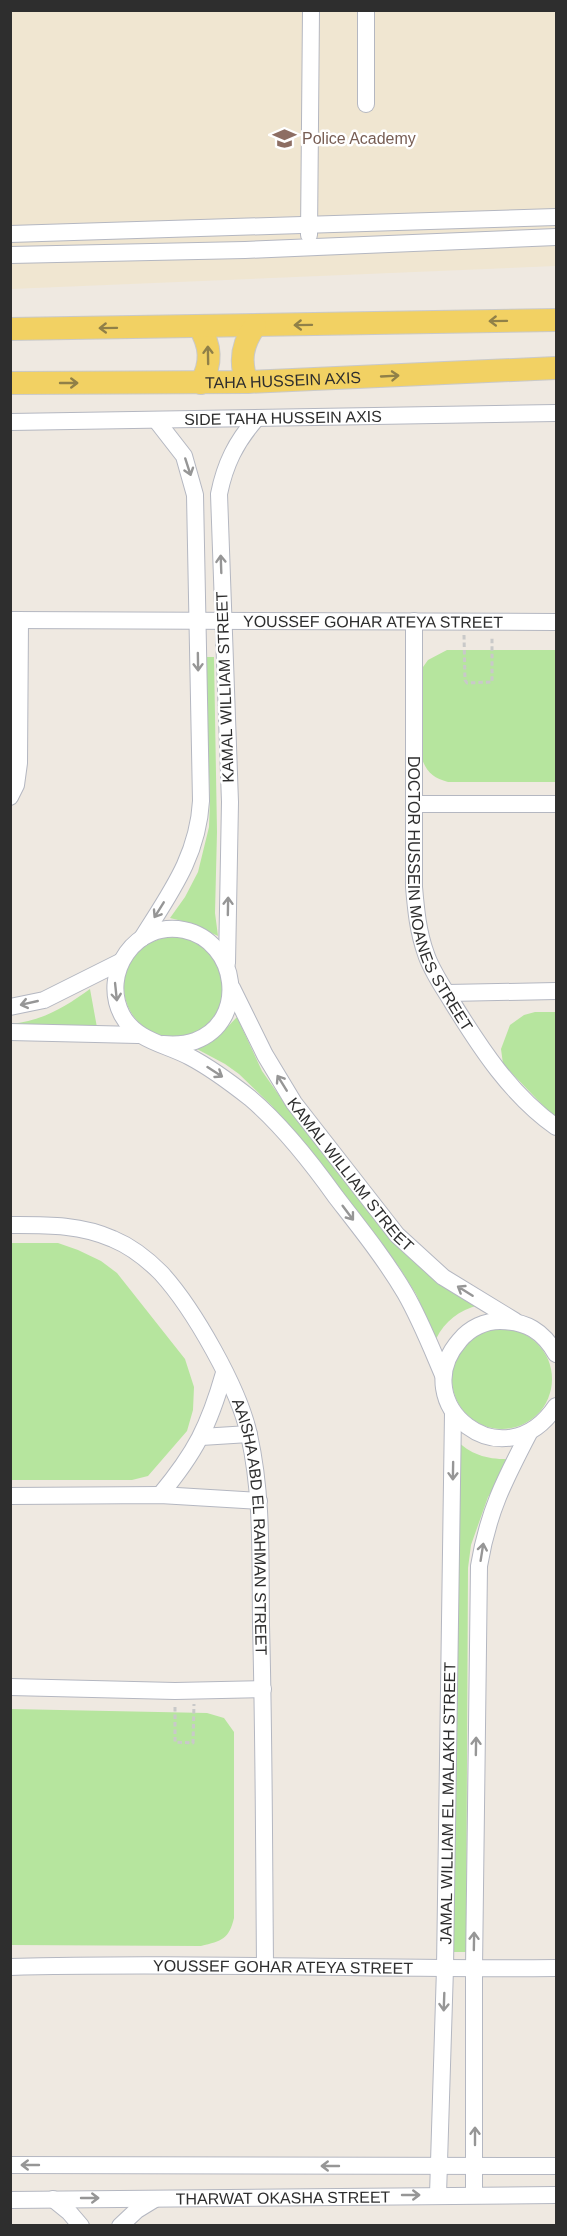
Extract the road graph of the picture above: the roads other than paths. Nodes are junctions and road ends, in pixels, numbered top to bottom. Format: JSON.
{"nodes":[{"id":1,"x":311,"y":10,"type":"edge"},
{"id":2,"x":366,"y":10,"type":"edge"},
{"id":3,"x":366,"y":104,"type":"dead end"},
{"id":4,"x":556,"y":217,"type":"edge"},
{"id":5,"x":309,"y":225,"type":"junction"},
{"id":6,"x":76,"y":232,"type":"junction"},
{"id":7,"x":10,"y":234,"type":"edge"},
{"id":8,"x":556,"y":237,"type":"edge"},
{"id":9,"x":309,"y":246,"type":"junction"},
{"id":10,"x":76,"y":254,"type":"junction"},
{"id":11,"x":10,"y":255,"type":"edge"},
{"id":12,"x":556,"y":320,"type":"edge"},
{"id":13,"x":199,"y":326,"type":"junction"},
{"id":14,"x":255,"y":326,"type":"junction"},
{"id":15,"x":10,"y":329,"type":"edge"},
{"id":16,"x":556,"y":368,"type":"edge"},
{"id":17,"x":247,"y":382,"type":"junction"},
{"id":18,"x":10,"y":383,"type":"edge"},
{"id":19,"x":201,"y":383,"type":"junction"},
{"id":20,"x":556,"y":413,"type":"edge"},
{"id":21,"x":256,"y":419,"type":"junction"},
{"id":22,"x":156,"y":420,"type":"junction"},
{"id":23,"x":10,"y":422,"type":"edge"},
{"id":24,"x":15,"y":620,"type":"edge"},
{"id":25,"x":197,"y":620,"type":"junction"},
{"id":26,"x":223,"y":621,"type":"junction"},
{"id":27,"x":414,"y":621,"type":"junction"},
{"id":28,"x":556,"y":622,"type":"edge"},
{"id":29,"x":10,"y":798,"type":"edge"},
{"id":30,"x":415,"y":804,"type":"junction"},
{"id":31,"x":556,"y":804,"type":"edge"},
{"id":32,"x":142,"y":938,"type":"junction"},
{"id":33,"x":120,"y":962,"type":"junction"},
{"id":34,"x":227,"y":964,"type":"junction"},
{"id":35,"x":232,"y":988,"type":"junction"},
{"id":36,"x":556,"y":991,"type":"edge"},
{"id":37,"x":447,"y":993,"type":"junction"},
{"id":38,"x":10,"y":1007,"type":"edge"},
{"id":39,"x":10,"y":1032,"type":"edge"},
{"id":40,"x":138,"y":1035,"type":"junction"},
{"id":41,"x":163,"y":1044,"type":"junction"},
{"id":42,"x":556,"y":1127,"type":"edge"},
{"id":43,"x":10,"y":1225,"type":"edge"},
{"id":44,"x":515,"y":1321,"type":"junction"},
{"id":45,"x":538,"y":1331,"type":"junction"},
{"id":46,"x":556,"y":1331,"type":"edge"},
{"id":47,"x":556,"y":1354,"type":"edge"},
{"id":48,"x":224,"y":1373,"type":"junction"},
{"id":49,"x":443,"y":1375,"type":"junction"},
{"id":50,"x":556,"y":1406,"type":"edge"},
{"id":51,"x":453,"y":1413,"type":"junction"},
{"id":52,"x":529,"y":1433,"type":"junction"},
{"id":53,"x":249,"y":1434,"type":"junction"},
{"id":54,"x":201,"y":1437,"type":"junction"},
{"id":55,"x":160,"y":1495,"type":"junction"},
{"id":56,"x":10,"y":1496,"type":"edge"},
{"id":57,"x":259,"y":1501,"type":"junction"},
{"id":58,"x":10,"y":1687,"type":"edge"},
{"id":59,"x":263,"y":1689,"type":"junction"},
{"id":60,"x":265,"y":1965,"type":"junction"},
{"id":61,"x":10,"y":1967,"type":"edge"},
{"id":62,"x":445,"y":1968,"type":"junction"},
{"id":63,"x":556,"y":1968,"type":"edge"},
{"id":64,"x":474,"y":1969,"type":"junction"},
{"id":65,"x":10,"y":2165,"type":"edge"},
{"id":66,"x":438,"y":2166,"type":"junction"},
{"id":67,"x":556,"y":2166,"type":"edge"},
{"id":68,"x":475,"y":2167,"type":"junction"},
{"id":69,"x":438,"y":2195,"type":"junction"},
{"id":70,"x":474,"y":2195,"type":"junction"},
{"id":71,"x":556,"y":2195,"type":"edge"},
{"id":72,"x":156,"y":2198,"type":"junction"},
{"id":73,"x":53,"y":2199,"type":"junction"},
{"id":74,"x":10,"y":2200,"type":"edge"},
{"id":75,"x":81,"y":2226,"type":"edge"},
{"id":76,"x":120,"y":2226,"type":"edge"}],
"edges":[{"from":1,"to":5,"type":"street"},
{"from":2,"to":3,"type":"street"},
{"from":4,"to":5,"type":"street"},
{"from":5,"to":6,"type":"street"},
{"from":5,"to":9,"type":"street"},
{"from":6,"to":7,"type":"street"},
{"from":6,"to":10,"type":"street"},
{"from":8,"to":9,"type":"street"},
{"from":9,"to":10,"type":"street"},
{"from":10,"to":11,"type":"street"},
{"from":12,"to":14,"type":"main road","one_way":true},
{"from":13,"to":14,"type":"main road"},
{"from":13,"to":15,"type":"main road","one_way":true},
{"from":19,"to":13,"type":"main road","one_way":true},
{"from":14,"to":17,"type":"main road"},
{"from":17,"to":16,"type":"main road","name":"TAHA HUSSEIN AXIS","one_way":true},
{"from":17,"to":19,"type":"main road","name":"TAHA HUSSEIN AXIS"},
{"from":18,"to":19,"type":"main road","name":"TAHA HUSSEIN AXIS","one_way":true},
{"from":20,"to":21,"type":"street","name":"SIDE TAHA HUSSEIN AXIS"},
{"from":21,"to":22,"type":"street","name":"SIDE TAHA HUSSEIN AXIS"},
{"from":26,"to":21,"type":"street","name":"KAMAL WILLIAM STREET","one_way":true},
{"from":22,"to":23,"type":"street","name":"SIDE TAHA HUSSEIN AXIS"},
{"from":22,"to":25,"type":"street","name":"KAMAL WILLIAM STREET","one_way":true},
{"from":24,"to":25,"type":"street","name":"YOUSSEF GOHAR ATEYA STREET"},
{"from":24,"to":29,"type":"street"},
{"from":25,"to":26,"type":"street","name":"YOUSSEF GOHAR ATEYA STREET"},
{"from":25,"to":32,"type":"street","name":"KAMAL WILLIAM STREET","one_way":true},
{"from":26,"to":27,"type":"street","name":"YOUSSEF GOHAR ATEYA STREET"},
{"from":34,"to":26,"type":"street","name":"KAMAL WILLIAM STREET","one_way":true},
{"from":27,"to":28,"type":"street","name":"YOUSSEF GOHAR ATEYA STREET"},
{"from":27,"to":30,"type":"street","name":"DOCTOR HUSSEIN MOANES STREET"},
{"from":30,"to":31,"type":"street"},
{"from":30,"to":37,"type":"street","name":"DOCTOR HUSSEIN MOANES STREET"},
{"from":32,"to":33,"type":"street"},
{"from":32,"to":34,"type":"street"},
{"from":33,"to":38,"type":"street","one_way":true},
{"from":33,"to":40,"type":"street","one_way":true},
{"from":34,"to":35,"type":"street"},
{"from":35,"to":41,"type":"street"},
{"from":44,"to":35,"type":"street","name":"KAMAL WILLIAM STREET","one_way":true},
{"from":36,"to":37,"type":"street"},
{"from":37,"to":42,"type":"street","name":"DOCTOR HUSSEIN MOANES STREET"},
{"from":39,"to":40,"type":"street"},
{"from":40,"to":41,"type":"street"},
{"from":41,"to":49,"type":"street","name":"KAMAL WILLIAM STREET","one_way":true},
{"from":43,"to":48,"type":"street","name":"AAISHA ABD EL RAHMAN STREET"},
{"from":44,"to":45,"type":"street","name":"KAMAL WILLIAM STREET"},
{"from":44,"to":49,"type":"street"},
{"from":45,"to":46,"type":"street"},
{"from":45,"to":47,"type":"street"},
{"from":48,"to":53,"type":"street","name":"AAISHA ABD EL RAHMAN STREET"},
{"from":48,"to":54,"type":"street"},
{"from":49,"to":51,"type":"street","name":"KAMAL WILLIAM STREET"},
{"from":50,"to":52,"type":"street"},
{"from":51,"to":52,"type":"street"},
{"from":51,"to":62,"type":"street","name":"JAMAL WILLIAM EL MALAKH STREET","one_way":true},
{"from":64,"to":52,"type":"street","name":"JAMAL WILLIAM EL MALAKH STREET","one_way":true},
{"from":53,"to":54,"type":"street"},
{"from":53,"to":57,"type":"street","name":"AAISHA ABD EL RAHMAN STREET"},
{"from":54,"to":55,"type":"street"},
{"from":55,"to":56,"type":"street"},
{"from":55,"to":57,"type":"street"},
{"from":57,"to":59,"type":"street","name":"AAISHA ABD EL RAHMAN STREET"},
{"from":58,"to":59,"type":"street"},
{"from":59,"to":60,"type":"street","name":"AAISHA ABD EL RAHMAN STREET"},
{"from":60,"to":61,"type":"street","name":"YOUSSEF GOHAR ATEYA STREET"},
{"from":60,"to":62,"type":"street","name":"YOUSSEF GOHAR ATEYA STREET"},
{"from":62,"to":64,"type":"street","name":"YOUSSEF GOHAR ATEYA STREET"},
{"from":62,"to":66,"type":"street","name":"JAMAL WILLIAM EL MALAKH STREET","one_way":true},
{"from":63,"to":64,"type":"street","name":"YOUSSEF GOHAR ATEYA STREET"},
{"from":68,"to":64,"type":"street","name":"JAMAL WILLIAM EL MALAKH STREET","one_way":true},
{"from":66,"to":65,"type":"street","name":"THARWAT OKASHA STREET","one_way":true},
{"from":66,"to":68,"type":"street","name":"THARWAT OKASHA STREET"},
{"from":66,"to":69,"type":"street","name":"JAMAL WILLIAM EL MALAKH STREET"},
{"from":67,"to":68,"type":"street","name":"THARWAT OKASHA STREET"},
{"from":68,"to":70,"type":"street","name":"JAMAL WILLIAM EL MALAKH STREET"},
{"from":69,"to":70,"type":"street","name":"THARWAT OKASHA STREET"},
{"from":72,"to":69,"type":"street","name":"THARWAT OKASHA STREET","one_way":true},
{"from":70,"to":71,"type":"street","name":"THARWAT OKASHA STREET"},
{"from":73,"to":72,"type":"street","name":"THARWAT OKASHA STREET","one_way":true},
{"from":72,"to":76,"type":"street"},
{"from":73,"to":74,"type":"street","name":"THARWAT OKASHA STREET"},
{"from":73,"to":75,"type":"street"}]}
